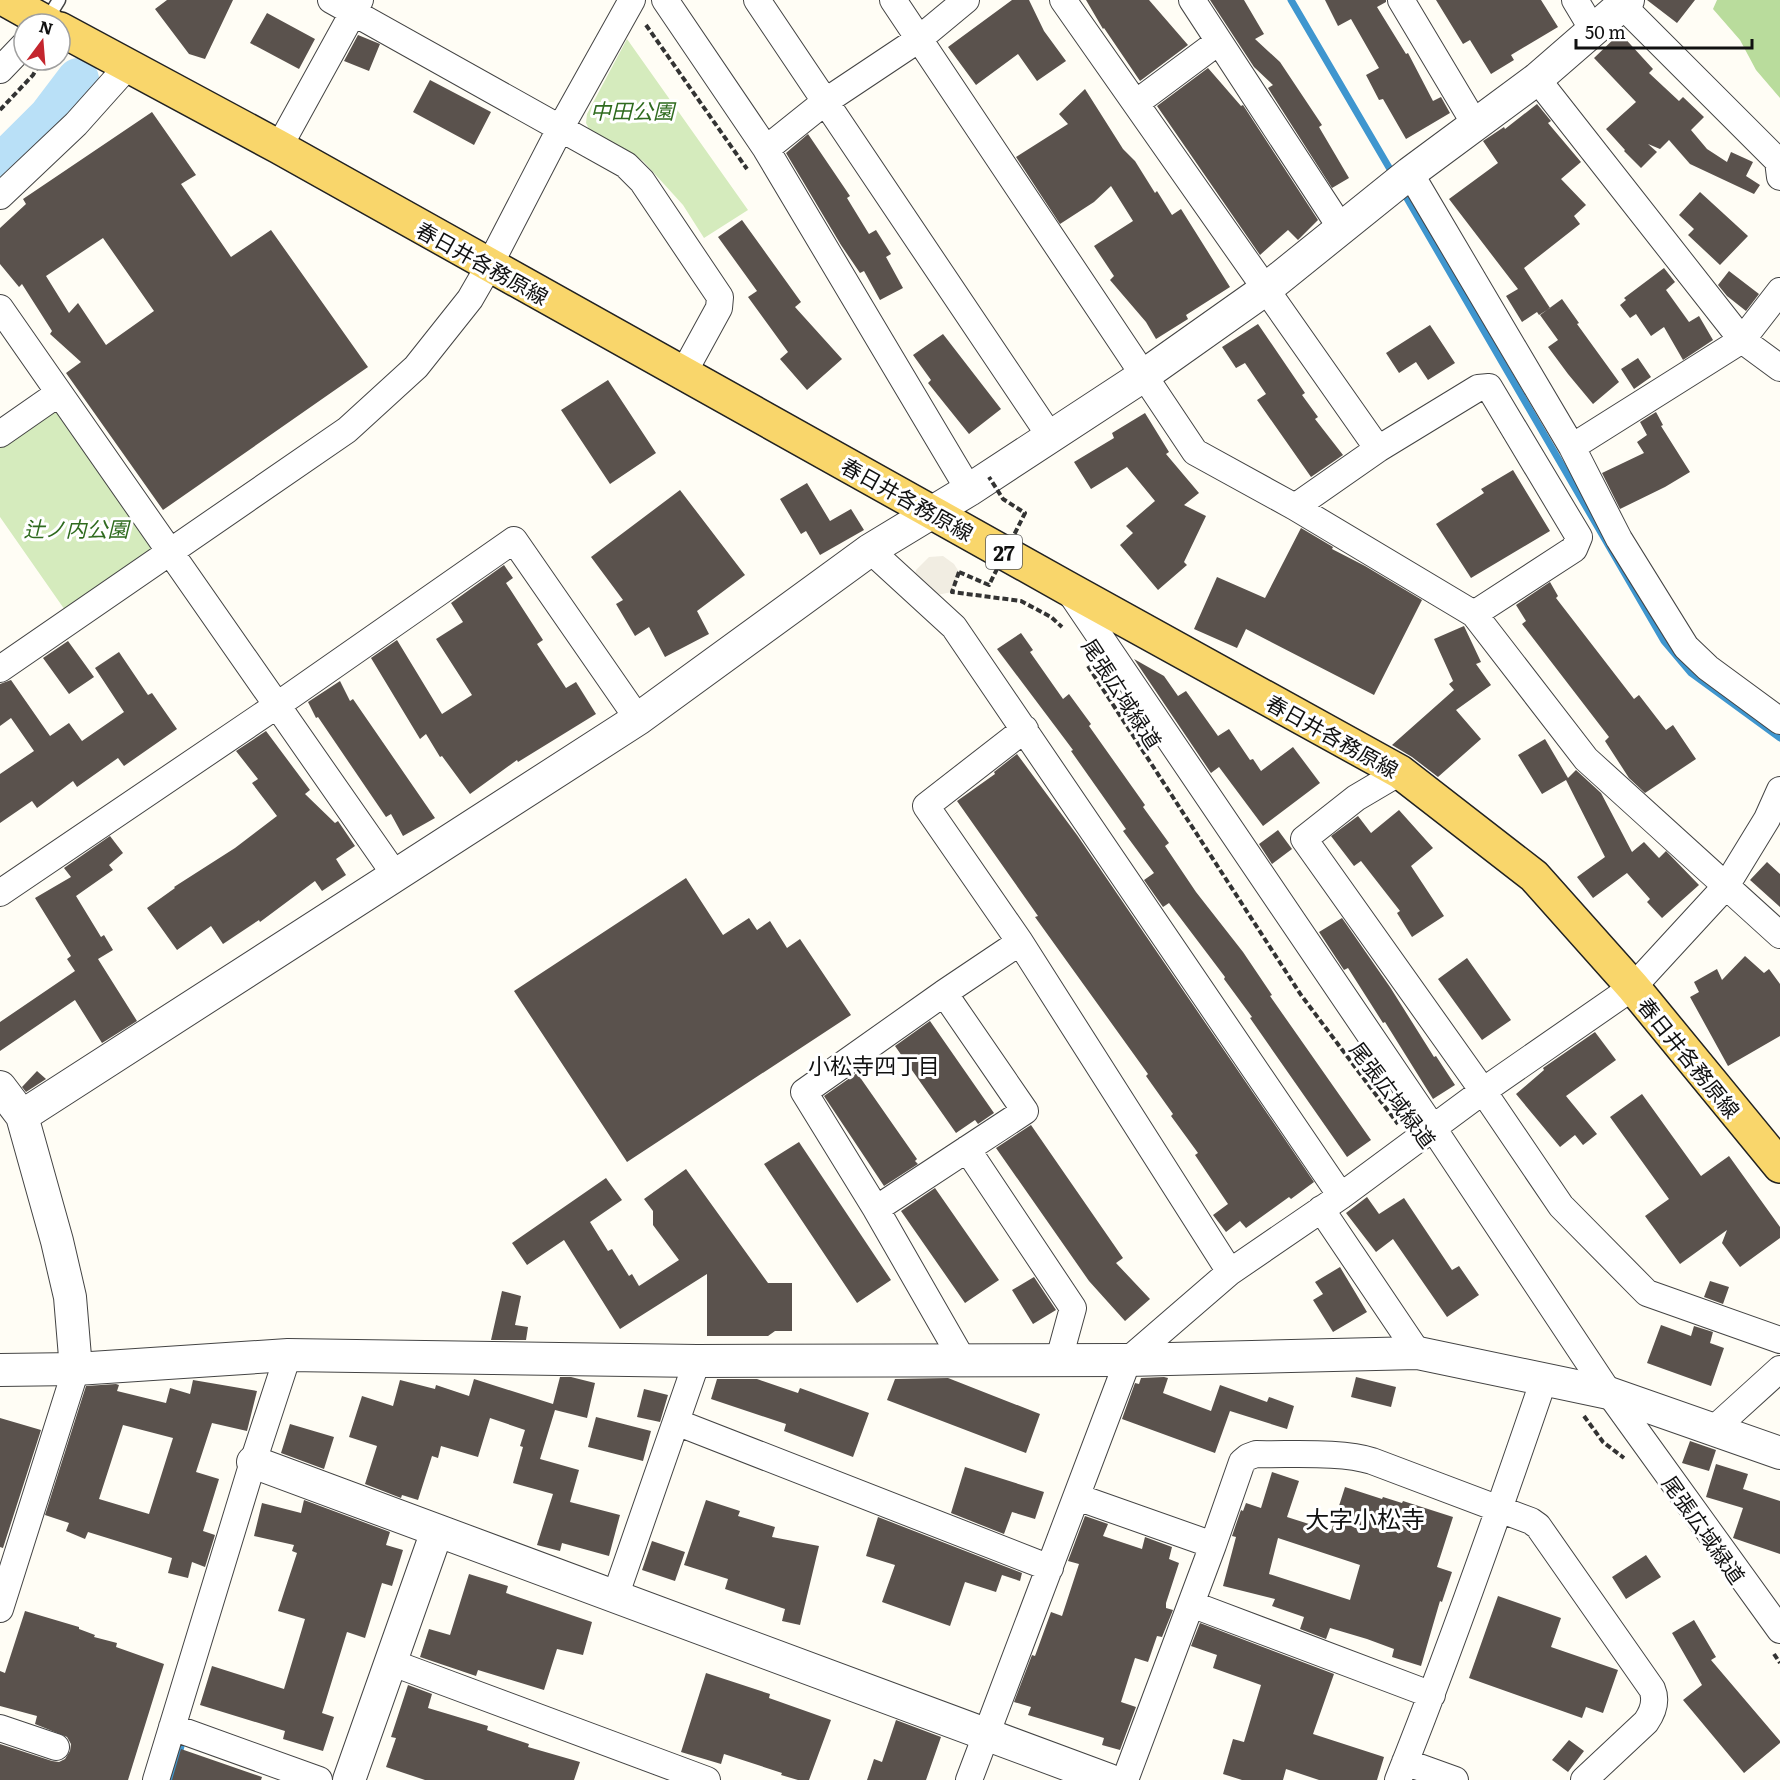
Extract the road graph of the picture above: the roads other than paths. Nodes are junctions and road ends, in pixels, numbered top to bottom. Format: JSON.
{"nodes":[{"id":1,"x":6,"y":0,"type":"edge"},
{"id":2,"x":632,"y":0,"type":"edge"},
{"id":3,"x":665,"y":0,"type":"edge"},
{"id":4,"x":757,"y":0,"type":"edge"},
{"id":5,"x":893,"y":0,"type":"edge"},
{"id":6,"x":966,"y":0,"type":"edge"},
{"id":7,"x":1063,"y":0,"type":"edge"},
{"id":8,"x":1192,"y":0,"type":"edge"},
{"id":9,"x":1401,"y":0,"type":"edge"},
{"id":10,"x":1575,"y":0,"type":"edge"},
{"id":11,"x":1625,"y":3,"type":"edge"},
{"id":12,"x":348,"y":4,"type":"edge"},
{"id":13,"x":26,"y":12,"type":"edge"},
{"id":14,"x":1593,"y":30,"type":"junction"},
{"id":15,"x":72,"y":37,"type":"edge"},
{"id":16,"x":919,"y":39,"type":"junction"},
{"id":17,"x":1218,"y":42,"type":"junction"},
{"id":18,"x":12,"y":58,"type":"edge"},
{"id":19,"x":127,"y":67,"type":"junction"},
{"id":20,"x":0,"y":69,"type":"edge"},
{"id":21,"x":1537,"y":79,"type":"junction"},
{"id":22,"x":826,"y":101,"type":"junction"},
{"id":23,"x":1136,"y":103,"type":"junction"},
{"id":24,"x":1475,"y":124,"type":"junction"},
{"id":25,"x":561,"y":127,"type":"junction"},
{"id":26,"x":279,"y":147,"type":"junction"},
{"id":27,"x":766,"y":149,"type":"junction"},
{"id":28,"x":1410,"y":173,"type":"junction"},
{"id":29,"x":1780,"y":177,"type":"edge"},
{"id":30,"x":0,"y":196,"type":"edge"},
{"id":31,"x":1341,"y":228,"type":"junction"},
{"id":32,"x":489,"y":266,"type":"junction"},
{"id":33,"x":1266,"y":289,"type":"junction"},
{"id":34,"x":1780,"y":291,"type":"edge"},
{"id":35,"x":0,"y":308,"type":"edge"},
{"id":36,"x":1742,"y":340,"type":"junction"},
{"id":37,"x":1780,"y":368,"type":"edge"},
{"id":38,"x":684,"y":372,"type":"junction"},
{"id":39,"x":1143,"y":376,"type":"junction"},
{"id":40,"x":59,"y":393,"type":"junction"},
{"id":41,"x":0,"y":434,"type":"edge"},
{"id":42,"x":1050,"y":436,"type":"junction"},
{"id":43,"x":1572,"y":447,"type":"junction"},
{"id":44,"x":1378,"y":449,"type":"junction"},
{"id":45,"x":979,"y":483,"type":"junction"},
{"id":46,"x":1295,"y":507,"type":"junction"},
{"id":47,"x":932,"y":511,"type":"junction"},
{"id":48,"x":870,"y":550,"type":"junction"},
{"id":49,"x":169,"y":551,"type":"junction"},
{"id":50,"x":1067,"y":588,"type":"junction"},
{"id":51,"x":1474,"y":614,"type":"junction"},
{"id":52,"x":0,"y":669,"type":"edge"},
{"id":53,"x":276,"y":706,"type":"junction"},
{"id":54,"x":638,"y":719,"type":"junction"},
{"id":55,"x":1780,"y":721,"type":"edge"},
{"id":56,"x":1025,"y":729,"type":"junction"},
{"id":57,"x":1400,"y":772,"type":"junction"},
{"id":58,"x":1780,"y":790,"type":"edge"},
{"id":59,"x":396,"y":876,"type":"junction"},
{"id":60,"x":1726,"y":886,"type":"junction"},
{"id":61,"x":0,"y":893,"type":"edge"},
{"id":62,"x":1780,"y":935,"type":"edge"},
{"id":63,"x":1020,"y":942,"type":"junction"},
{"id":64,"x":1633,"y":987,"type":"junction"},
{"id":65,"x":944,"y":993,"type":"junction"},
{"id":66,"x":0,"y":1087,"type":"edge"},
{"id":67,"x":1483,"y":1091,"type":"junction"},
{"id":68,"x":22,"y":1116,"type":"junction"},
{"id":69,"x":1433,"y":1128,"type":"junction"},
{"id":70,"x":967,"y":1149,"type":"junction"},
{"id":71,"x":1780,"y":1166,"type":"edge"},
{"id":72,"x":1331,"y":1203,"type":"junction"},
{"id":73,"x":876,"y":1209,"type":"junction"},
{"id":74,"x":1230,"y":1272,"type":"junction"},
{"id":75,"x":1780,"y":1340,"type":"edge"},
{"id":76,"x":1418,"y":1353,"type":"junction"},
{"id":77,"x":288,"y":1356,"type":"junction"},
{"id":78,"x":962,"y":1359,"type":"junction"},
{"id":79,"x":1059,"y":1359,"type":"junction"},
{"id":80,"x":1128,"y":1359,"type":"junction"},
{"id":81,"x":697,"y":1361,"type":"junction"},
{"id":82,"x":1780,"y":1369,"type":"edge"},
{"id":83,"x":0,"y":1370,"type":"edge"},
{"id":84,"x":76,"y":1370,"type":"junction"},
{"id":85,"x":1544,"y":1379,"type":"junction"},
{"id":86,"x":1609,"y":1393,"type":"junction"},
{"id":87,"x":676,"y":1422,"type":"junction"},
{"id":88,"x":1715,"y":1428,"type":"junction"},
{"id":89,"x":1780,"y":1452,"type":"edge"},
{"id":90,"x":253,"y":1462,"type":"junction"},
{"id":91,"x":1077,"y":1497,"type":"junction"},
{"id":92,"x":1500,"y":1508,"type":"junction"},
{"id":93,"x":437,"y":1531,"type":"junction"},
{"id":94,"x":1213,"y":1545,"type":"junction"},
{"id":95,"x":1050,"y":1568,"type":"junction"},
{"id":96,"x":2,"y":1597,"type":"edge"},
{"id":97,"x":615,"y":1597,"type":"junction"},
{"id":98,"x":1191,"y":1604,"type":"junction"},
{"id":99,"x":1777,"y":1642,"type":"edge"},
{"id":100,"x":390,"y":1662,"type":"junction"},
{"id":101,"x":1432,"y":1695,"type":"junction"},
{"id":102,"x":172,"y":1727,"type":"junction"},
{"id":103,"x":0,"y":1728,"type":"edge"},
{"id":104,"x":985,"y":1735,"type":"junction"},
{"id":105,"x":56,"y":1747,"type":"dead end"},
{"id":106,"x":1402,"y":1771,"type":"edge"},
{"id":107,"x":156,"y":1780,"type":"edge"},
{"id":108,"x":319,"y":1780,"type":"edge"},
{"id":109,"x":349,"y":1780,"type":"edge"},
{"id":110,"x":707,"y":1780,"type":"edge"},
{"id":111,"x":969,"y":1780,"type":"edge"},
{"id":112,"x":1109,"y":1780,"type":"edge"},
{"id":113,"x":1125,"y":1780,"type":"edge"},
{"id":114,"x":1455,"y":1780,"type":"edge"},
{"id":115,"x":1584,"y":1780,"type":"edge"}],
"edges":[{"from":1,"to":13,"type":"main road","name":"春日井各務原線","number":"27"},
{"from":2,"to":25,"type":"street"},
{"from":3,"to":27,"type":"street"},
{"from":4,"to":22,"type":"street"},
{"from":5,"to":16,"type":"street"},
{"from":6,"to":16,"type":"street"},
{"from":7,"to":23,"type":"street"},
{"from":8,"to":17,"type":"street"},
{"from":9,"to":24,"type":"street"},
{"from":10,"to":14,"type":"street"},
{"from":11,"to":14,"type":"street"},
{"from":11,"to":29,"type":"street"},
{"from":12,"to":25,"type":"street"},
{"from":12,"to":26,"type":"street"},
{"from":14,"to":21,"type":"street"},
{"from":15,"to":19,"type":"main road","name":"春日井各務原線","number":"27"},
{"from":16,"to":22,"type":"street"},
{"from":16,"to":39,"type":"street"},
{"from":17,"to":23,"type":"street"},
{"from":17,"to":31,"type":"street"},
{"from":18,"to":20,"type":"street"},
{"from":19,"to":26,"type":"main road","name":"春日井各務原線","number":"27"},
{"from":19,"to":30,"type":"street"},
{"from":21,"to":24,"type":"street"},
{"from":21,"to":36,"type":"street"},
{"from":22,"to":27,"type":"street"},
{"from":22,"to":42,"type":"street"},
{"from":23,"to":33,"type":"street"},
{"from":24,"to":28,"type":"street"},
{"from":25,"to":32,"type":"street"},
{"from":25,"to":38,"type":"street"},
{"from":26,"to":32,"type":"main road","name":"春日井各務原線","number":"27"},
{"from":27,"to":45,"type":"street"},
{"from":28,"to":31,"type":"street"},
{"from":28,"to":43,"type":"street"},
{"from":31,"to":33,"type":"street"},
{"from":32,"to":38,"type":"main road","name":"春日井各務原線","number":"27"},
{"from":32,"to":49,"type":"street"},
{"from":33,"to":39,"type":"street"},
{"from":33,"to":44,"type":"street"},
{"from":34,"to":36,"type":"street"},
{"from":35,"to":40,"type":"street"},
{"from":36,"to":37,"type":"street"},
{"from":36,"to":43,"type":"street"},
{"from":38,"to":47,"type":"main road","name":"春日井各務原線","number":"27"},
{"from":39,"to":42,"type":"street"},
{"from":39,"to":46,"type":"street"},
{"from":40,"to":41,"type":"street"},
{"from":40,"to":49,"type":"street"},
{"from":42,"to":45,"type":"street"},
{"from":43,"to":55,"type":"street"},
{"from":44,"to":46,"type":"street"},
{"from":44,"to":51,"type":"street"},
{"from":45,"to":47,"type":"street"},
{"from":46,"to":51,"type":"street"},
{"from":47,"to":48,"type":"street"},
{"from":47,"to":50,"type":"main road","name":"春日井各務原線","number":"27"},
{"from":48,"to":54,"type":"street"},
{"from":48,"to":56,"type":"street"},
{"from":49,"to":52,"type":"street"},
{"from":49,"to":53,"type":"street"},
{"from":50,"to":57,"type":"main road","name":"春日井各務原線","number":"27"},
{"from":50,"to":69,"type":"street"},
{"from":51,"to":60,"type":"street"},
{"from":53,"to":54,"type":"street"},
{"from":53,"to":59,"type":"street"},
{"from":53,"to":61,"type":"street"},
{"from":54,"to":59,"type":"street"},
{"from":56,"to":63,"type":"street"},
{"from":56,"to":72,"type":"street"},
{"from":57,"to":64,"type":"main road","name":"春日井各務原線","number":"27"},
{"from":57,"to":67,"type":"street"},
{"from":58,"to":60,"type":"street"},
{"from":59,"to":68,"type":"street"},
{"from":60,"to":62,"type":"street"},
{"from":60,"to":64,"type":"street"},
{"from":63,"to":65,"type":"street"},
{"from":63,"to":74,"type":"street"},
{"from":64,"to":67,"type":"street"},
{"from":64,"to":71,"type":"main road","name":"春日井各務原線","number":"27"},
{"from":65,"to":70,"type":"street"},
{"from":65,"to":73,"type":"street"},
{"from":66,"to":68,"type":"street"},
{"from":67,"to":69,"type":"street"},
{"from":67,"to":75,"type":"street"},
{"from":68,"to":84,"type":"street"},
{"from":69,"to":72,"type":"street"},
{"from":69,"to":86,"type":"street"},
{"from":70,"to":73,"type":"street"},
{"from":70,"to":79,"type":"street"},
{"from":72,"to":74,"type":"street"},
{"from":72,"to":76,"type":"street"},
{"from":73,"to":78,"type":"street"},
{"from":74,"to":80,"type":"street"},
{"from":76,"to":80,"type":"street"},
{"from":76,"to":85,"type":"street"},
{"from":77,"to":81,"type":"street"},
{"from":77,"to":84,"type":"street"},
{"from":77,"to":90,"type":"street"},
{"from":78,"to":79,"type":"street"},
{"from":78,"to":81,"type":"street"},
{"from":79,"to":80,"type":"street"},
{"from":80,"to":91,"type":"street"},
{"from":81,"to":87,"type":"street"},
{"from":82,"to":88,"type":"street"},
{"from":83,"to":84,"type":"street"},
{"from":84,"to":96,"type":"street"},
{"from":85,"to":86,"type":"street"},
{"from":85,"to":92,"type":"street"},
{"from":86,"to":88,"type":"street"},
{"from":86,"to":99,"type":"street"},
{"from":87,"to":95,"type":"street"},
{"from":87,"to":97,"type":"street"},
{"from":88,"to":89,"type":"street"},
{"from":90,"to":93,"type":"street"},
{"from":90,"to":102,"type":"street"},
{"from":91,"to":94,"type":"street"},
{"from":91,"to":95,"type":"street"},
{"from":92,"to":94,"type":"street"},
{"from":92,"to":101,"type":"street"},
{"from":92,"to":115,"type":"street"},
{"from":93,"to":97,"type":"street"},
{"from":93,"to":100,"type":"street"},
{"from":94,"to":98,"type":"street"},
{"from":95,"to":104,"type":"street"},
{"from":97,"to":104,"type":"street"},
{"from":98,"to":101,"type":"street"},
{"from":98,"to":113,"type":"street"},
{"from":100,"to":109,"type":"street"},
{"from":100,"to":110,"type":"street"},
{"from":101,"to":106,"type":"street"},
{"from":102,"to":107,"type":"street"},
{"from":102,"to":108,"type":"street"},
{"from":103,"to":105,"type":"street"},
{"from":104,"to":111,"type":"street"},
{"from":104,"to":112,"type":"street"},
{"from":106,"to":114,"type":"street"}]}
